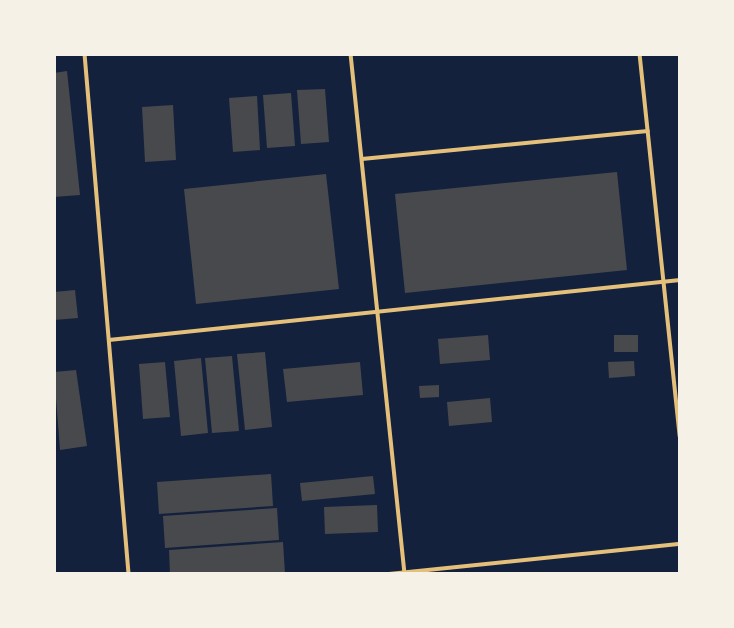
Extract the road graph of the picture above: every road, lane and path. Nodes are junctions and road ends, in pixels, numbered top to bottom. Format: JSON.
{"nodes":[{"id":1,"x":85,"y":54,"type":"edge"},
{"id":2,"x":351,"y":54,"type":"edge"},
{"id":3,"x":640,"y":54,"type":"edge"},
{"id":4,"x":648,"y":131,"type":"junction"},
{"id":5,"x":362,"y":159,"type":"junction"},
{"id":6,"x":680,"y":280,"type":"edge"},
{"id":7,"x":663,"y":282,"type":"junction"},
{"id":8,"x":377,"y":310,"type":"junction"},
{"id":9,"x":109,"y":340,"type":"junction"},
{"id":10,"x":680,"y":436,"type":"edge"},
{"id":11,"x":680,"y":544,"type":"edge"},
{"id":12,"x":405,"y":573,"type":"edge"},
{"id":13,"x":129,"y":574,"type":"edge"},
{"id":14,"x":389,"y":574,"type":"edge"}],
"edges":[{"from":1,"to":9,"type":"lane"},
{"from":2,"to":5,"type":"lane"},
{"from":3,"to":4,"type":"lane"},
{"from":4,"to":5,"type":"lane"},
{"from":4,"to":7,"type":"lane"},
{"from":5,"to":8,"type":"lane"},
{"from":6,"to":7,"type":"lane"},
{"from":7,"to":8,"type":"lane"},
{"from":7,"to":10,"type":"lane"},
{"from":8,"to":9,"type":"lane"},
{"from":8,"to":12,"type":"lane"},
{"from":9,"to":13,"type":"lane"},
{"from":11,"to":12,"type":"lane"},
{"from":12,"to":14,"type":"lane"}]}
